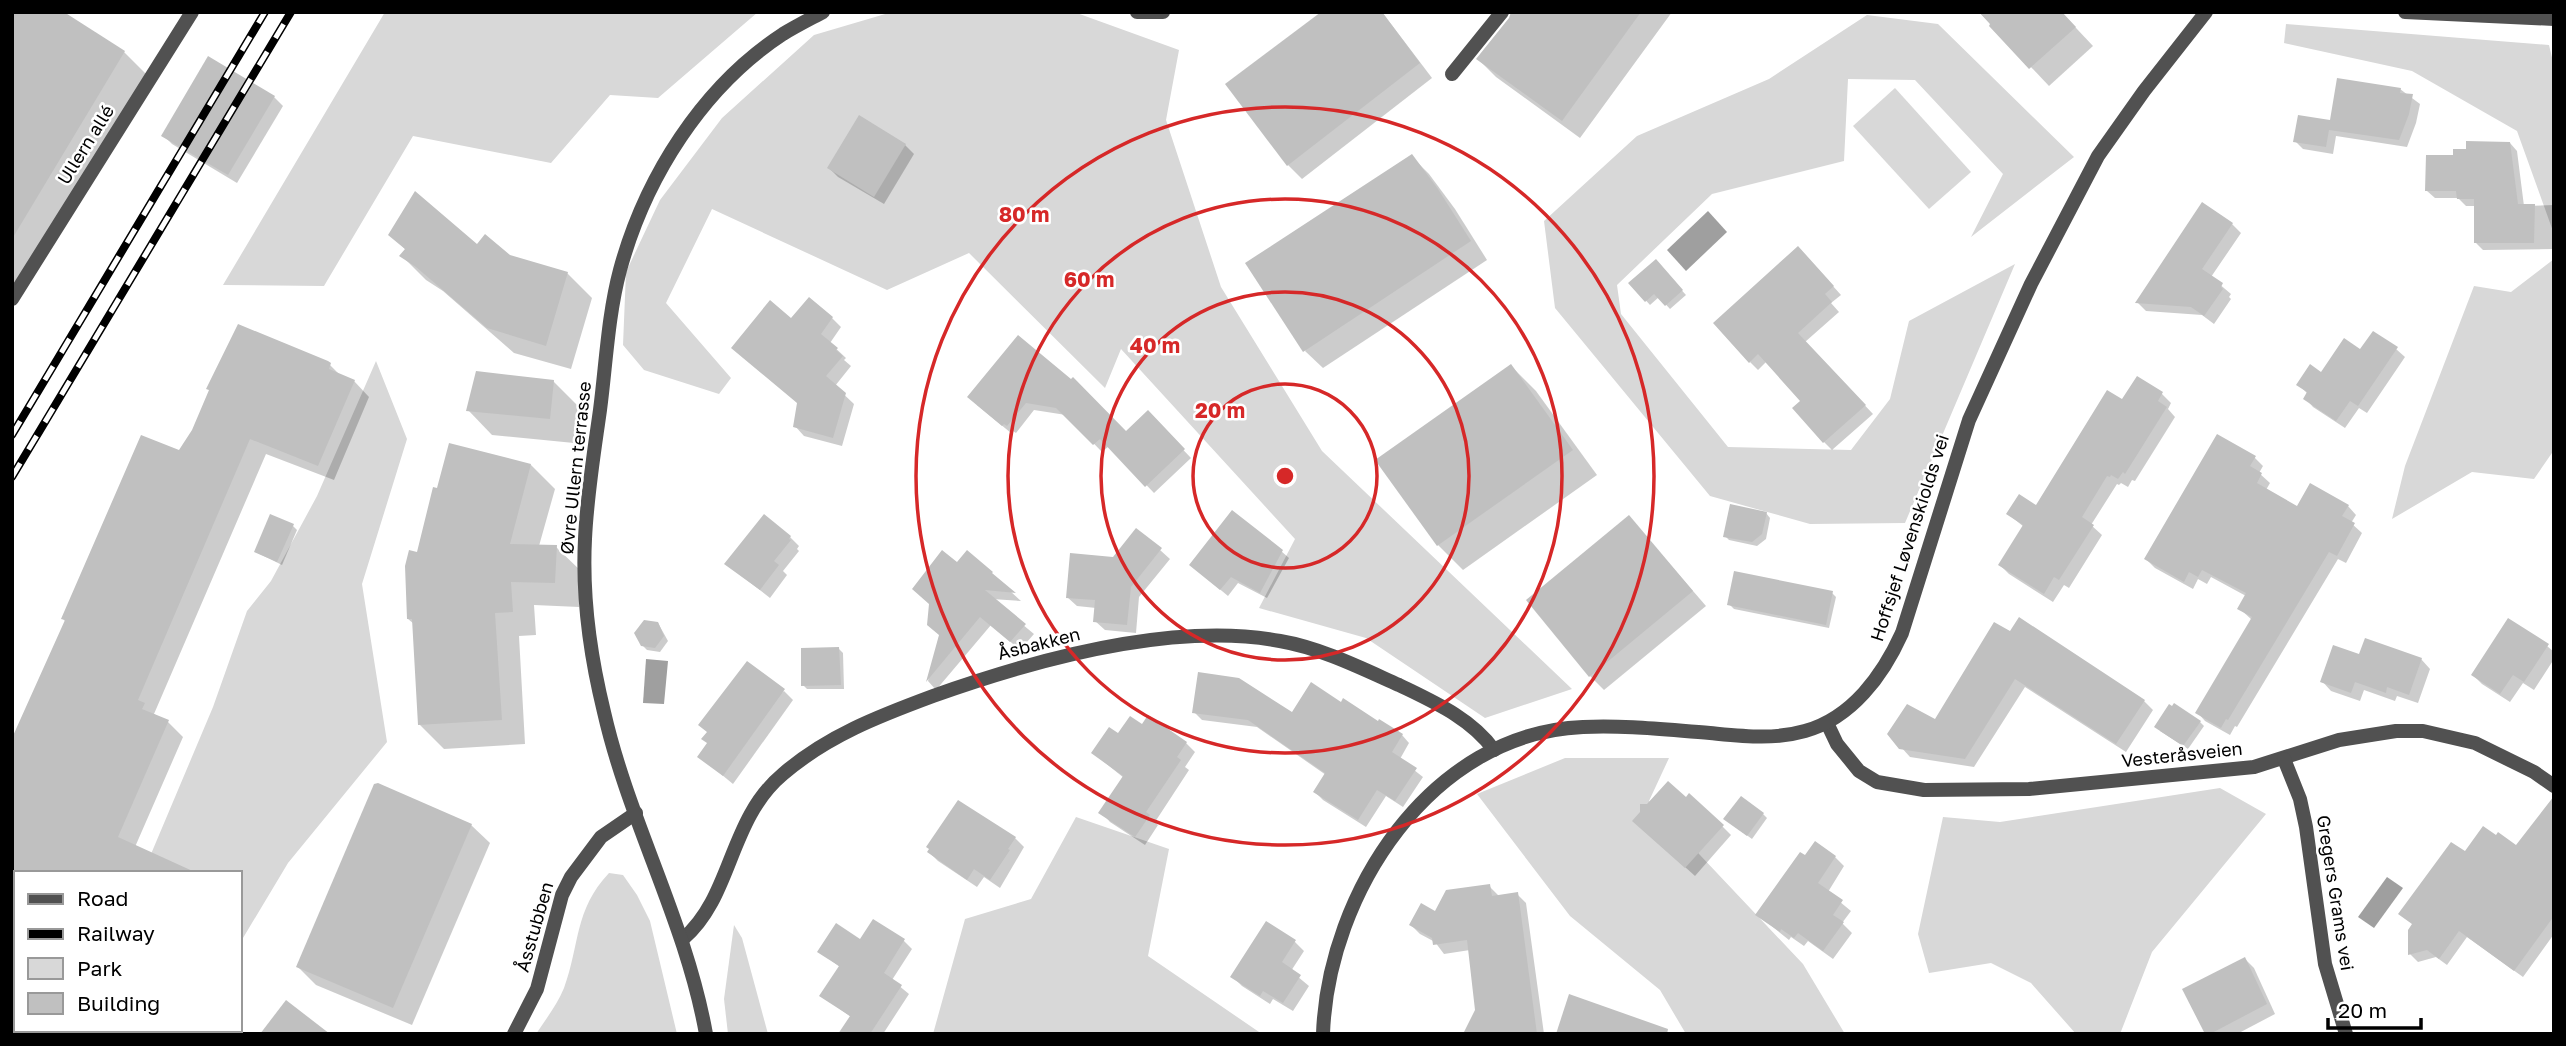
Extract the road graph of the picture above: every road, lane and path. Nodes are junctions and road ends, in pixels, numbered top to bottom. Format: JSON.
{"nodes":[{"id":1,"x":192,"y":12,"type":"edge"},
{"id":2,"x":823,"y":12,"type":"edge"},
{"id":3,"x":1137,"y":12,"type":"edge"},
{"id":4,"x":1163,"y":12,"type":"edge"},
{"id":5,"x":1502,"y":12,"type":"edge"},
{"id":6,"x":2206,"y":12,"type":"edge"},
{"id":7,"x":2405,"y":12,"type":"edge"},
{"id":8,"x":2554,"y":19,"type":"edge"},
{"id":9,"x":1452,"y":74,"type":"dead end"},
{"id":10,"x":12,"y":299,"type":"edge"},
{"id":11,"x":1827,"y":723,"type":"junction"},
{"id":12,"x":1494,"y":750,"type":"junction"},
{"id":13,"x":2284,"y":759,"type":"junction"},
{"id":14,"x":2554,"y":786,"type":"edge"},
{"id":15,"x":636,"y":813,"type":"junction"},
{"id":16,"x":683,"y":939,"type":"junction"},
{"id":17,"x":514,"y":1034,"type":"edge"},
{"id":18,"x":706,"y":1034,"type":"edge"},
{"id":19,"x":1324,"y":1034,"type":"edge"},
{"id":20,"x":2346,"y":1034,"type":"edge"}],
"edges":[{"from":1,"to":10,"type":"street","name":"Ullern allé"},
{"from":2,"to":15,"type":"street","name":"Øvre Ullern terrasse"},
{"from":3,"to":4,"type":"street"},
{"from":5,"to":9,"type":"street"},
{"from":6,"to":11,"type":"street","name":"Hoffsjef Løvenskiolds vei"},
{"from":7,"to":8,"type":"street"},
{"from":11,"to":12,"type":"street","name":"Hoffsjef Løvenskiolds vei"},
{"from":11,"to":13,"type":"street","name":"Vesteråsveien"},
{"from":12,"to":16,"type":"street","name":"Åsbakken"},
{"from":12,"to":19,"type":"street","name":"Hoffsjef Løvenskiolds vei"},
{"from":13,"to":14,"type":"street","name":"Vesteråsveien"},
{"from":13,"to":20,"type":"street","name":"Gregers Grams vei"},
{"from":15,"to":16,"type":"street","name":"Øvre Ullern terrasse"},
{"from":15,"to":17,"type":"street","name":"Åsstubben"},
{"from":16,"to":18,"type":"street","name":"Øvre Ullern terrasse"}]}
